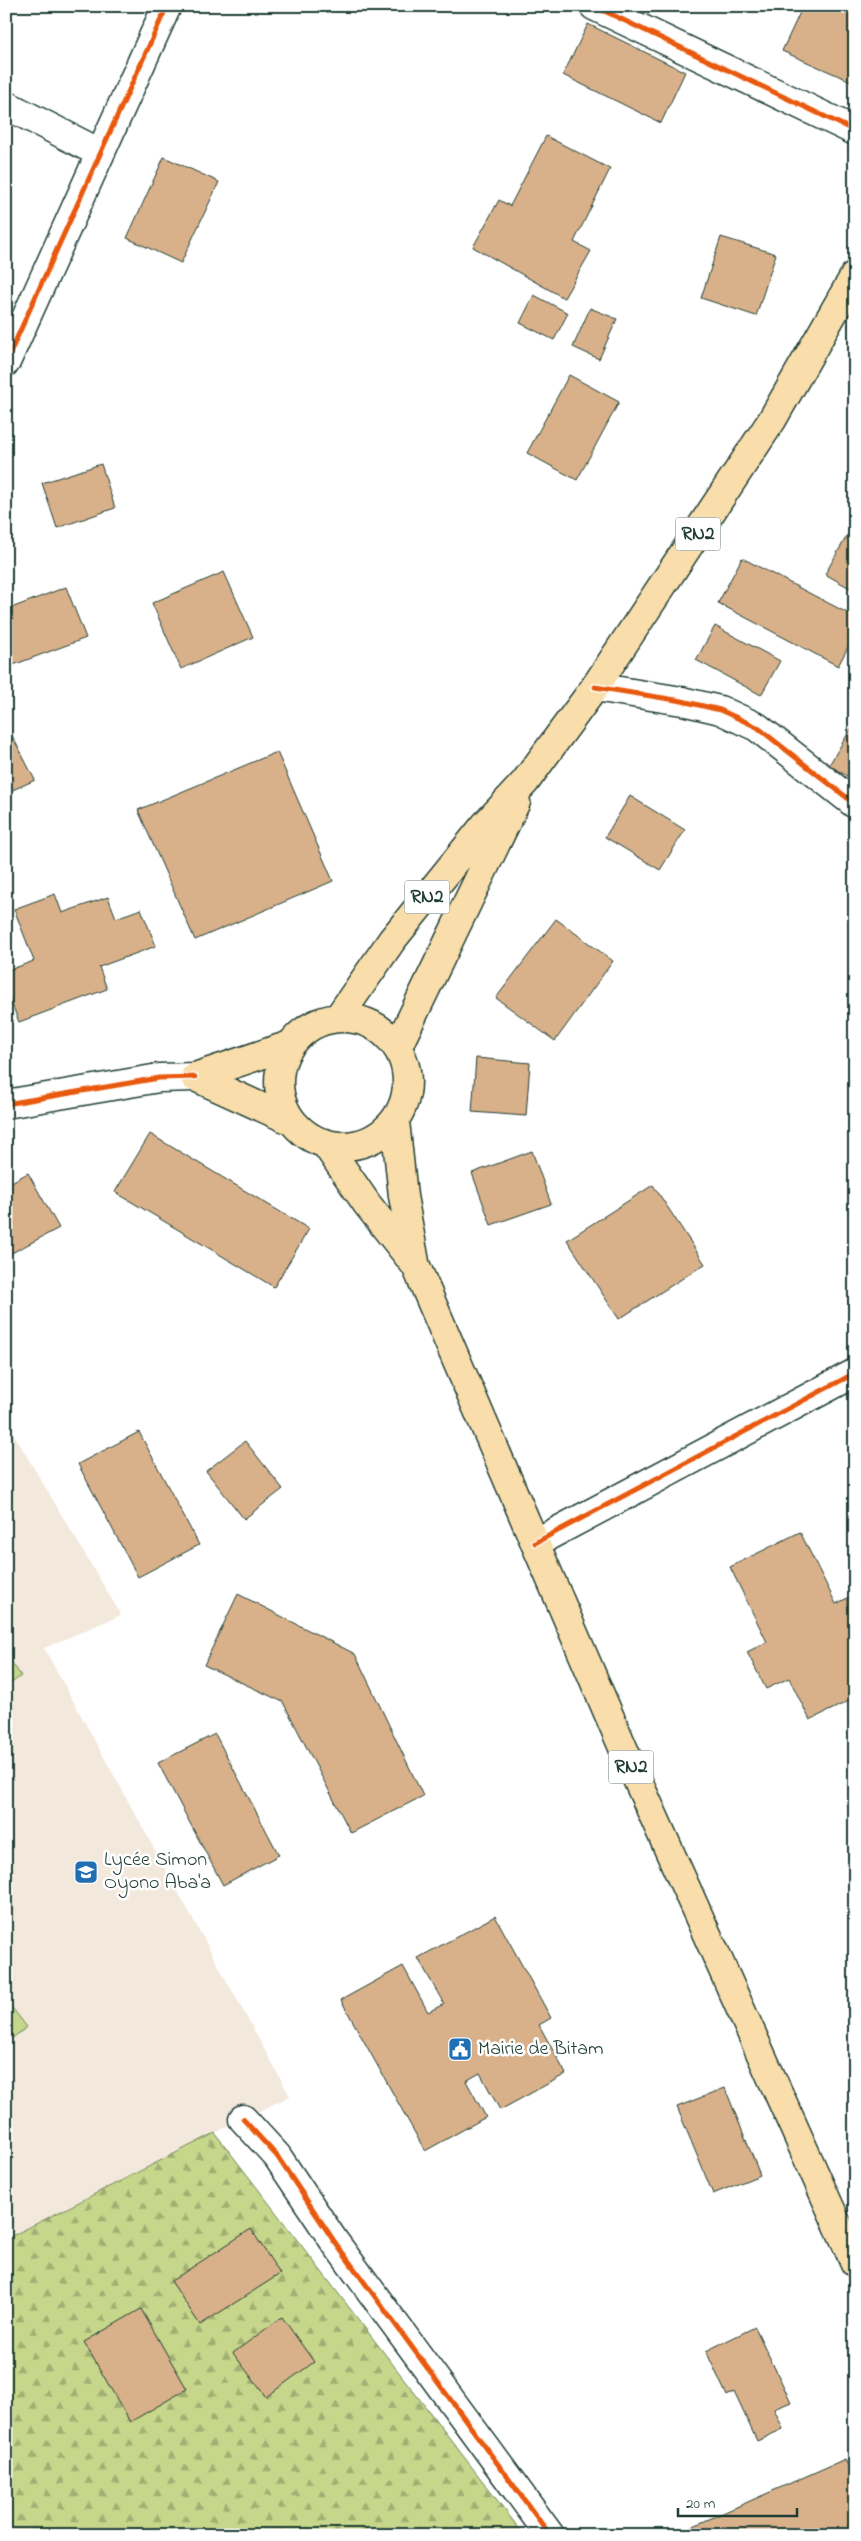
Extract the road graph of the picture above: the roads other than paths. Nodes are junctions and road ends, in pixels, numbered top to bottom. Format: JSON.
{"nodes":[{"id":1,"x":167,"y":6,"type":"edge"},
{"id":2,"x":594,"y":6,"type":"edge"},
{"id":3,"x":6,"y":106,"type":"edge"},
{"id":4,"x":855,"y":131,"type":"edge"},
{"id":5,"x":100,"y":153,"type":"junction"},
{"id":6,"x":855,"y":275,"type":"edge"},
{"id":7,"x":6,"y":362,"type":"edge"},
{"id":8,"x":595,"y":687,"type":"junction"},
{"id":9,"x":525,"y":782,"type":"junction"},
{"id":10,"x":855,"y":804,"type":"edge"},
{"id":11,"x":338,"y":1018,"type":"junction"},
{"id":12,"x":290,"y":1045,"type":"junction"},
{"id":13,"x":398,"y":1046,"type":"junction"},
{"id":14,"x":195,"y":1078,"type":"junction"},
{"id":15,"x":6,"y":1104,"type":"edge"},
{"id":16,"x":292,"y":1121,"type":"junction"},
{"id":17,"x":395,"y":1121,"type":"junction"},
{"id":18,"x":325,"y":1143,"type":"junction"},
{"id":19,"x":416,"y":1266,"type":"junction"},
{"id":20,"x":855,"y":1373,"type":"edge"},
{"id":21,"x":535,"y":1543,"type":"junction"},
{"id":22,"x":243,"y":2119,"type":"dead end"},
{"id":23,"x":855,"y":2264,"type":"edge"},
{"id":24,"x":550,"y":2535,"type":"edge"}],
"edges":[{"from":1,"to":5,"type":"street"},
{"from":2,"to":4,"type":"street"},
{"from":3,"to":5,"type":"street"},
{"from":5,"to":7,"type":"street"},
{"from":6,"to":8,"type":"highway","number":"RN2"},
{"from":8,"to":9,"type":"highway","number":"RN2"},
{"from":8,"to":10,"type":"street"},
{"from":9,"to":11,"type":"highway","number":"RN2"},
{"from":9,"to":13,"type":"highway","number":"RN2"},
{"from":11,"to":12,"type":"highway"},
{"from":11,"to":13,"type":"highway"},
{"from":12,"to":14,"type":"highway"},
{"from":12,"to":16,"type":"highway"},
{"from":13,"to":17,"type":"highway"},
{"from":14,"to":15,"type":"street"},
{"from":14,"to":16,"type":"highway"},
{"from":16,"to":18,"type":"highway"},
{"from":17,"to":18,"type":"highway"},
{"from":17,"to":19,"type":"highway","number":"RN2"},
{"from":18,"to":19,"type":"highway","number":"RN2"},
{"from":19,"to":21,"type":"highway","number":"RN2"},
{"from":20,"to":21,"type":"street"},
{"from":21,"to":23,"type":"highway","number":"RN2"},
{"from":22,"to":24,"type":"street"}]}
